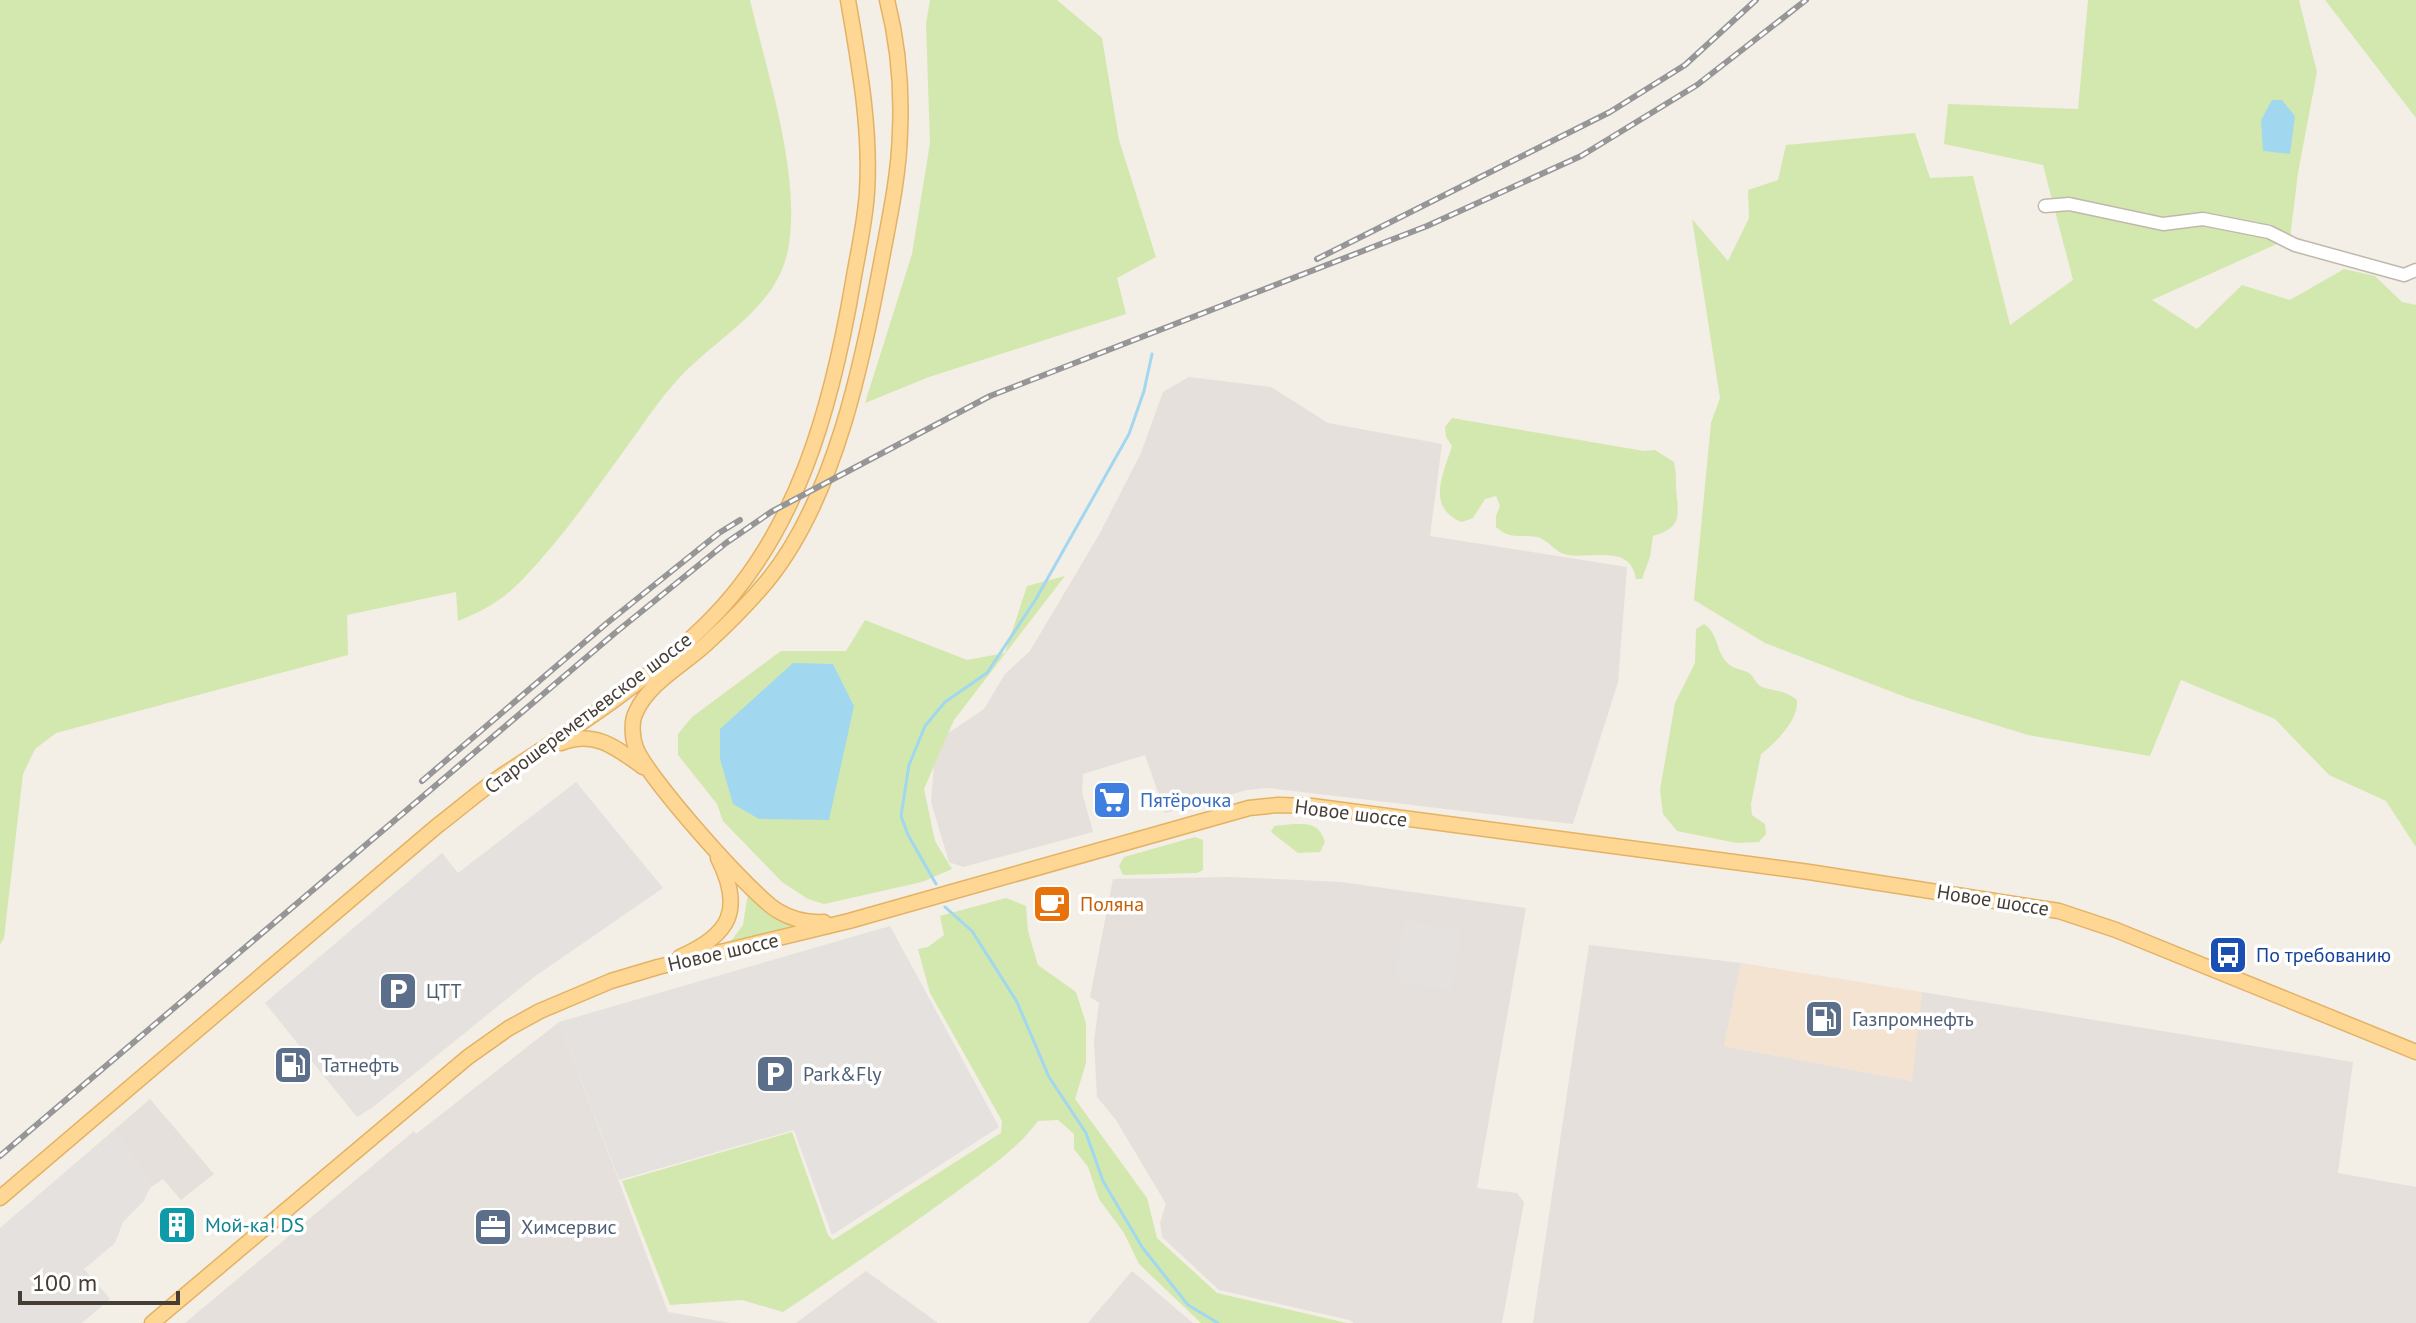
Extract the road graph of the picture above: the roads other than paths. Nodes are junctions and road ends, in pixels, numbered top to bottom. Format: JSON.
{"nodes":[{"id":1,"x":848,"y":0,"type":"edge"},
{"id":2,"x":887,"y":0,"type":"edge"},
{"id":3,"x":2045,"y":206,"type":"dead end"},
{"id":4,"x":2416,"y":270,"type":"edge"},
{"id":5,"x":535,"y":755,"type":"junction"},
{"id":6,"x":649,"y":771,"type":"junction"},
{"id":7,"x":713,"y":847,"type":"junction"},
{"id":8,"x":849,"y":921,"type":"junction"},
{"id":9,"x":658,"y":967,"type":"junction"},
{"id":10,"x":2416,"y":1052,"type":"edge"},
{"id":11,"x":0,"y":1198,"type":"edge"},
{"id":12,"x":152,"y":1323,"type":"edge"}],
"edges":[{"from":1,"to":5,"type":"main road","name":"Старошереметьевское шоссе"},
{"from":2,"to":6,"type":"main road","name":"Старошереметьевское шоссе"},
{"from":3,"to":4,"type":"street"},
{"from":5,"to":6,"type":"main road"},
{"from":5,"to":11,"type":"main road","name":"Старошереметьевское шоссе"},
{"from":6,"to":7,"type":"main road"},
{"from":7,"to":8,"type":"main road"},
{"from":7,"to":9,"type":"main road"},
{"from":8,"to":9,"type":"main road","name":"Новое шоссе"},
{"from":8,"to":10,"type":"main road","name":"Новое шоссе"},
{"from":9,"to":12,"type":"main road","name":"Новое шоссе"}]}
